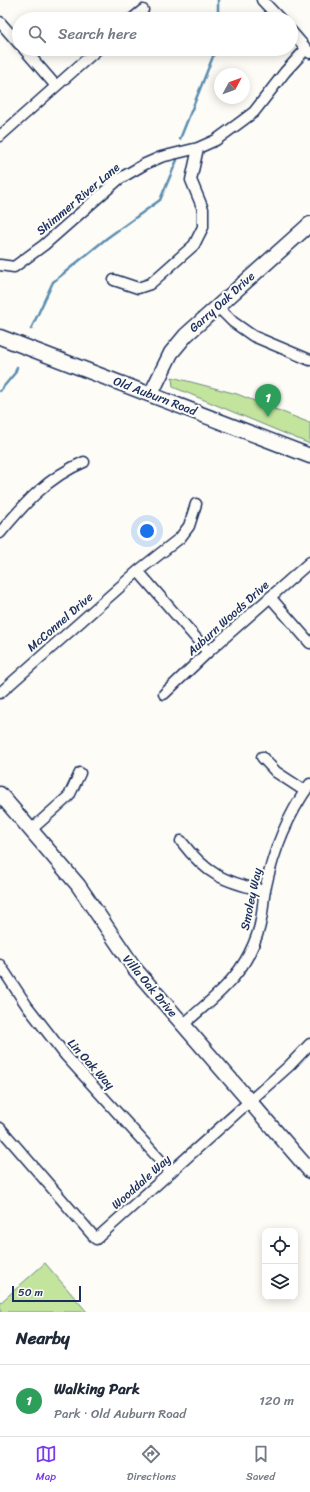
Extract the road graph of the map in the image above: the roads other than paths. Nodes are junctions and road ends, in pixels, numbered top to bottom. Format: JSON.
{"nodes":[{"id":1,"x":262,"y":0,"type":"edge"},
{"id":2,"x":143,"y":10,"type":"dead end"},
{"id":3,"x":141,"y":12,"type":"edge"},
{"id":4,"x":273,"y":12,"type":"edge"},
{"id":5,"x":0,"y":22,"type":"edge"},
{"id":6,"x":12,"y":36,"type":"edge"},
{"id":7,"x":298,"y":39,"type":"edge"},
{"id":8,"x":308,"y":51,"type":"edge"},
{"id":9,"x":30,"y":56,"type":"edge"},
{"id":10,"x":90,"y":56,"type":"edge"},
{"id":11,"x":56,"y":86,"type":"junction"},
{"id":12,"x":0,"y":136,"type":"edge"},
{"id":13,"x":198,"y":148,"type":"junction"},
{"id":14,"x":310,"y":224,"type":"edge"},
{"id":15,"x":0,"y":265,"type":"edge"},
{"id":16,"x":114,"y":280,"type":"dead end"},
{"id":17,"x":217,"y":306,"type":"junction"},
{"id":18,"x":0,"y":337,"type":"edge"},
{"id":19,"x":310,"y":360,"type":"edge"},
{"id":20,"x":151,"y":394,"type":"junction"},
{"id":21,"x":310,"y":456,"type":"edge"},
{"id":22,"x":84,"y":462,"type":"dead end"},
{"id":23,"x":196,"y":504,"type":"dead end"},
{"id":24,"x":0,"y":533,"type":"edge"},
{"id":25,"x":310,"y":562,"type":"edge"},
{"id":26,"x":138,"y":571,"type":"junction"},
{"id":27,"x":270,"y":597,"type":"junction"},
{"id":28,"x":310,"y":643,"type":"edge"},
{"id":29,"x":208,"y":652,"type":"junction"},
{"id":30,"x":0,"y":693,"type":"edge"},
{"id":31,"x":164,"y":694,"type":"dead end"},
{"id":32,"x":262,"y":757,"type":"dead end"},
{"id":33,"x":80,"y":773,"type":"dead end"},
{"id":34,"x":308,"y":788,"type":"edge"},
{"id":35,"x":0,"y":794,"type":"edge"},
{"id":36,"x":32,"y":830,"type":"junction"},
{"id":37,"x":181,"y":841,"type":"dead end"},
{"id":38,"x":265,"y":891,"type":"junction"},
{"id":39,"x":0,"y":965,"type":"edge"},
{"id":40,"x":183,"y":1025,"type":"junction"},
{"id":41,"x":310,"y":1044,"type":"edge"},
{"id":42,"x":249,"y":1101,"type":"junction"},
{"id":43,"x":0,"y":1128,"type":"edge"},
{"id":44,"x":310,"y":1171,"type":"edge"},
{"id":45,"x":171,"y":1172,"type":"junction"}],
"edges":[{"from":1,"to":4,"type":"street"},
{"from":2,"to":3,"type":"street"},
{"from":5,"to":6,"type":"street"},
{"from":7,"to":8,"type":"street"},
{"from":8,"to":13,"type":"street","name":"Shimmer River Lane"},
{"from":9,"to":11,"type":"street"},
{"from":10,"to":11,"type":"street"},
{"from":11,"to":12,"type":"street"},
{"from":13,"to":15,"type":"street","name":"Shimmer River Lane"},
{"from":13,"to":16,"type":"street"},
{"from":14,"to":17,"type":"street","name":"Garry Oak Drive"},
{"from":17,"to":19,"type":"street"},
{"from":17,"to":20,"type":"street","name":"Garry Oak Drive"},
{"from":18,"to":20,"type":"street","name":"Old Auburn Road"},
{"from":20,"to":21,"type":"street","name":"Old Auburn Road"},
{"from":22,"to":24,"type":"street"},
{"from":23,"to":26,"type":"street","name":"McConnel Drive"},
{"from":25,"to":27,"type":"street","name":"Auburn Woods Drive"},
{"from":26,"to":29,"type":"street"},
{"from":26,"to":30,"type":"street","name":"McConnel Drive"},
{"from":27,"to":28,"type":"street"},
{"from":27,"to":29,"type":"street","name":"Auburn Woods Drive"},
{"from":29,"to":31,"type":"street","name":"Auburn Woods Drive"},
{"from":32,"to":34,"type":"street"},
{"from":33,"to":36,"type":"street"},
{"from":34,"to":38,"type":"street","name":"Smoley Way"},
{"from":35,"to":36,"type":"street","name":"Villa Oak Drive"},
{"from":36,"to":40,"type":"street","name":"Villa Oak Drive"},
{"from":37,"to":38,"type":"street"},
{"from":38,"to":40,"type":"street","name":"Smoley Way"},
{"from":39,"to":45,"type":"street","name":"Lin Oak Way"},
{"from":40,"to":42,"type":"street","name":"Villa Oak Drive"},
{"from":41,"to":42,"type":"street","name":"Wooddale Way"},
{"from":42,"to":44,"type":"street","name":"Villa Oak Drive"},
{"from":42,"to":45,"type":"street","name":"Wooddale Way"},
{"from":43,"to":45,"type":"street","name":"Wooddale Way"}]}
